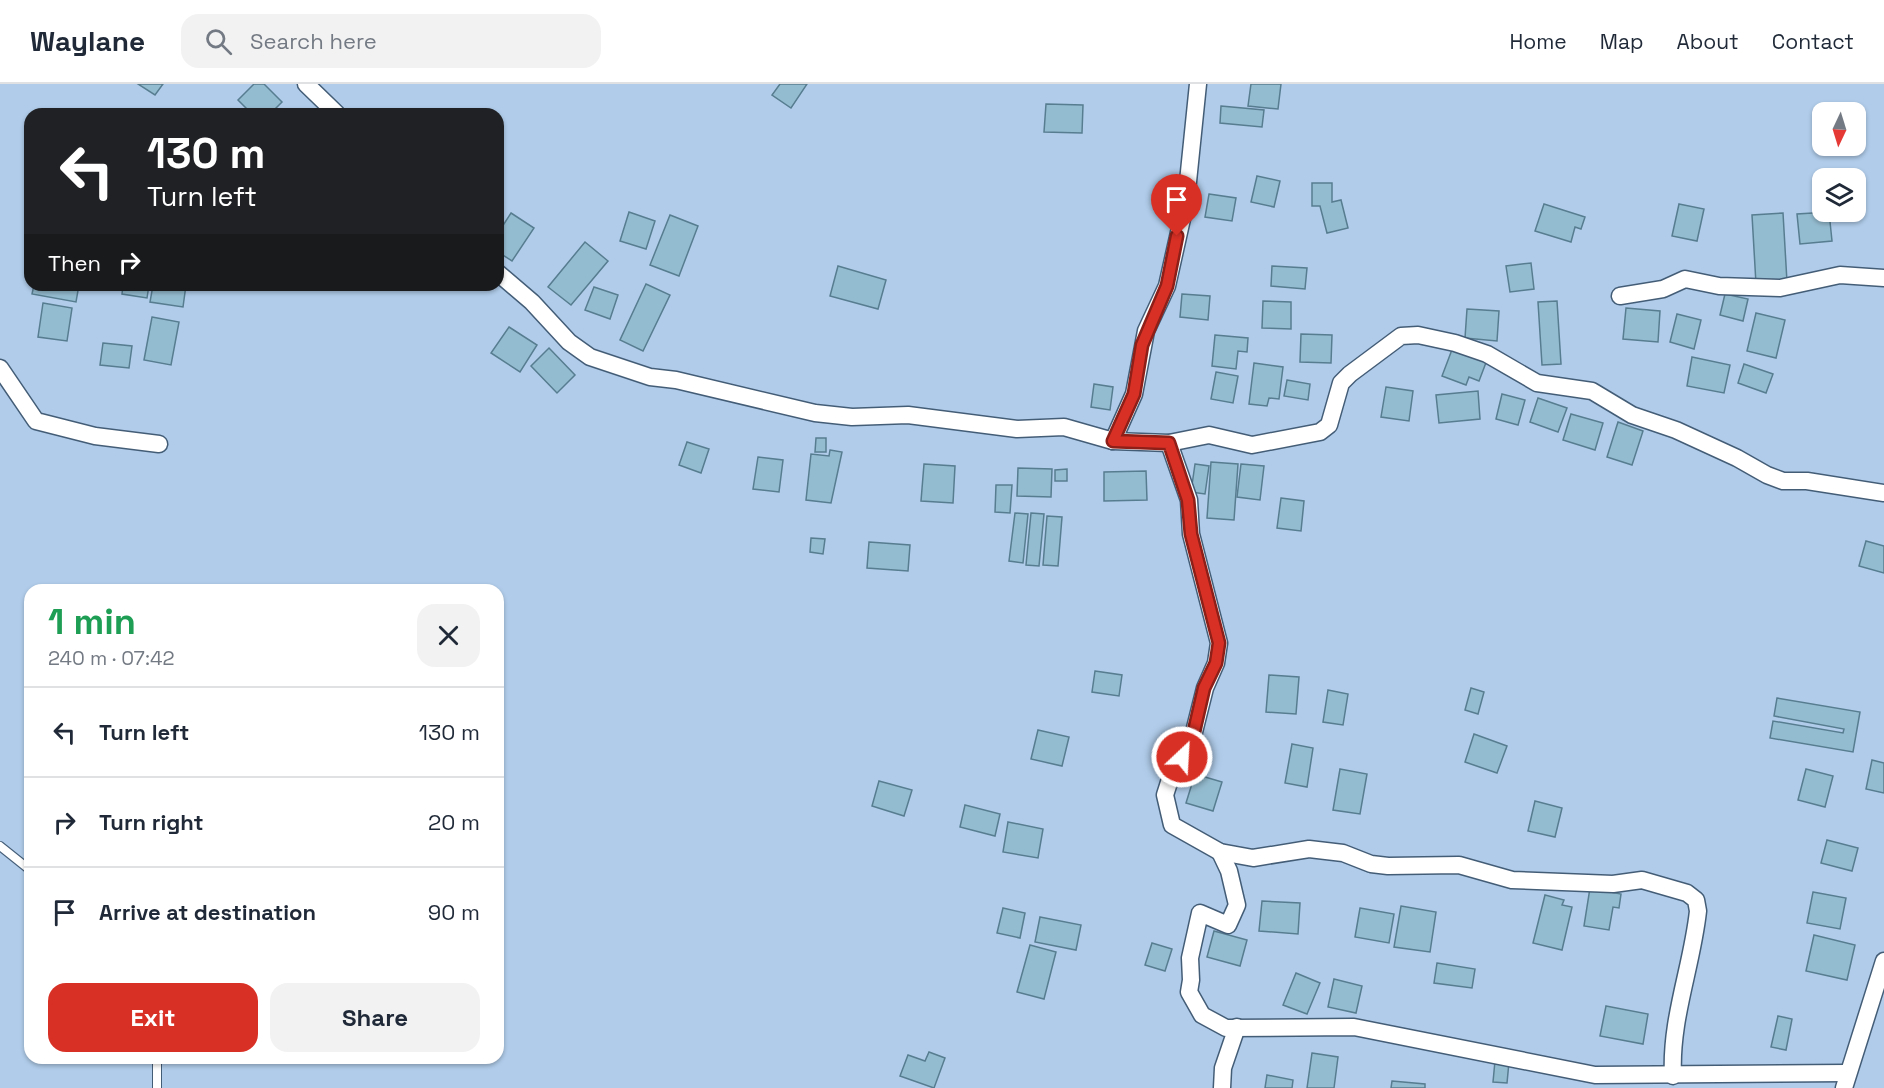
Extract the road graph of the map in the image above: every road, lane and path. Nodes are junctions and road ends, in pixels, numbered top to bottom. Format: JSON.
{"nodes":[{"id":1,"x":306,"y":84,"type":"edge"},
{"id":2,"x":1198,"y":84,"type":"edge"},
{"id":3,"x":331,"y":108,"type":"edge"},
{"id":4,"x":504,"y":278,"type":"edge"},
{"id":5,"x":1884,"y":278,"type":"edge"},
{"id":6,"x":1620,"y":296,"type":"dead end"},
{"id":7,"x":0,"y":368,"type":"edge"},
{"id":8,"x":1113,"y":441,"type":"junction"},
{"id":9,"x":1169,"y":443,"type":"junction"},
{"id":10,"x":159,"y":444,"type":"dead end"},
{"id":11,"x":1884,"y":493,"type":"edge"},
{"id":12,"x":0,"y":846,"type":"edge"},
{"id":13,"x":1220,"y":852,"type":"junction"},
{"id":14,"x":24,"y":865,"type":"edge"},
{"id":15,"x":1884,"y":962,"type":"edge"},
{"id":16,"x":1237,"y":1027,"type":"junction"},
{"id":17,"x":156,"y":1064,"type":"edge"},
{"id":18,"x":1673,"y":1076,"type":"junction"},
{"id":19,"x":1845,"y":1081,"type":"edge"},
{"id":20,"x":157,"y":1088,"type":"edge"},
{"id":21,"x":1222,"y":1088,"type":"edge"}],
"edges":[{"from":1,"to":3,"type":"street"},
{"from":2,"to":8,"type":"street"},
{"from":4,"to":8,"type":"street"},
{"from":5,"to":6,"type":"street"},
{"from":7,"to":10,"type":"street"},
{"from":8,"to":9,"type":"street"},
{"from":9,"to":11,"type":"street"},
{"from":9,"to":13,"type":"street"},
{"from":12,"to":14,"type":"lane"},
{"from":13,"to":16,"type":"street"},
{"from":13,"to":18,"type":"street"},
{"from":15,"to":19,"type":"street"},
{"from":16,"to":18,"type":"street"},
{"from":16,"to":21,"type":"street"},
{"from":17,"to":20,"type":"lane"},
{"from":18,"to":19,"type":"street"}]}
